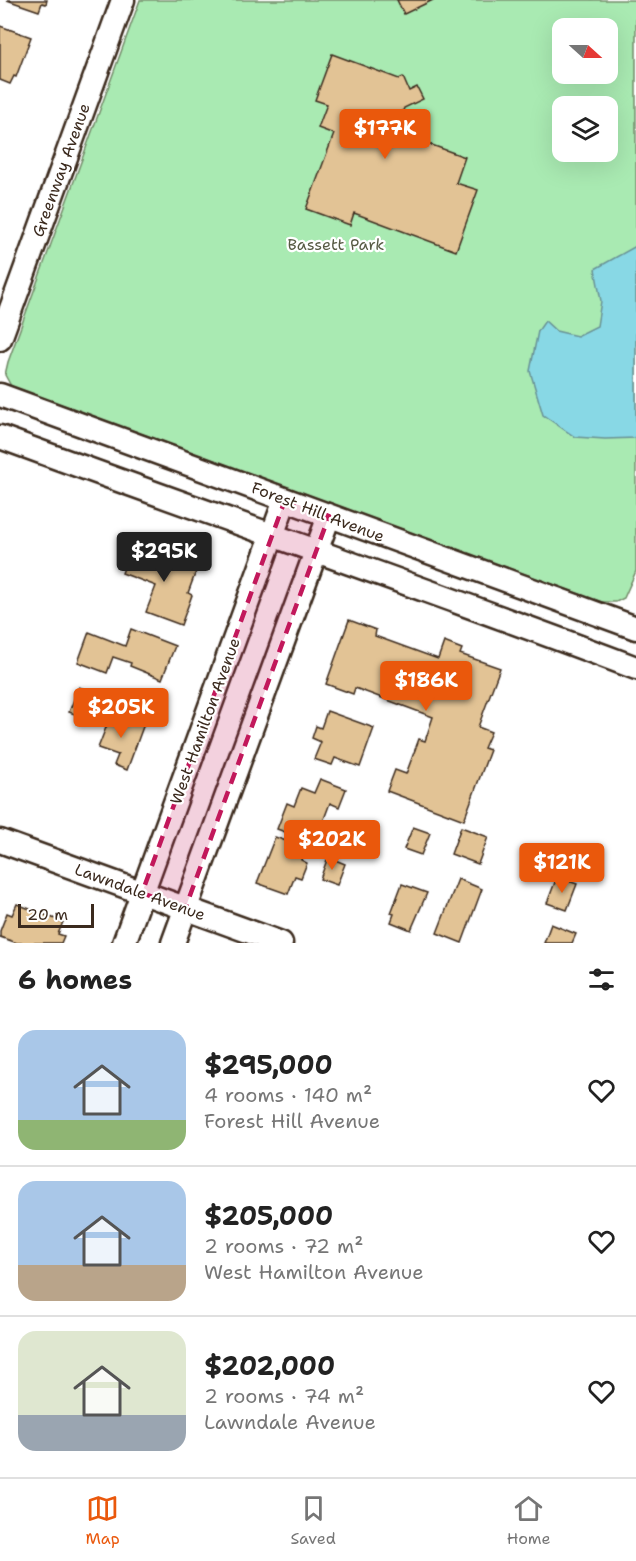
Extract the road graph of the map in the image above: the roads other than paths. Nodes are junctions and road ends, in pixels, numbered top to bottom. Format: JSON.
{"nodes":[{"id":1,"x":123,"y":0,"type":"edge"},
{"id":2,"x":0,"y":339,"type":"edge"},
{"id":3,"x":0,"y":395,"type":"edge"},
{"id":4,"x":0,"y":437,"type":"edge"},
{"id":5,"x":285,"y":500,"type":"junction"},
{"id":6,"x":329,"y":516,"type":"junction"},
{"id":7,"x":272,"y":536,"type":"junction"},
{"id":8,"x":316,"y":551,"type":"junction"},
{"id":9,"x":635,"y":625,"type":"edge"},
{"id":10,"x":628,"y":665,"type":"edge"},
{"id":11,"x":0,"y":841,"type":"edge"},
{"id":12,"x":142,"y":893,"type":"junction"},
{"id":13,"x":185,"y":909,"type":"junction"},
{"id":14,"x":124,"y":943,"type":"edge"},
{"id":15,"x":173,"y":943,"type":"edge"},
{"id":16,"x":281,"y":943,"type":"edge"}],
"edges":[{"from":1,"to":2,"type":"street","name":"Greenway Avenue"},
{"from":3,"to":5,"type":"street","name":"Forest Hill Avenue"},
{"from":4,"to":7,"type":"street"},
{"from":5,"to":6,"type":"street","name":"Forest Hill Avenue"},
{"from":5,"to":7,"type":"street","name":"West Hamilton Avenue"},
{"from":6,"to":8,"type":"street"},
{"from":6,"to":9,"type":"street","name":"Forest Hill Avenue"},
{"from":7,"to":8,"type":"street"},
{"from":7,"to":12,"type":"street","name":"West Hamilton Avenue"},
{"from":8,"to":10,"type":"street"},
{"from":8,"to":13,"type":"street"},
{"from":9,"to":10,"type":"street"},
{"from":11,"to":12,"type":"street","name":"Lawndale Avenue"},
{"from":12,"to":13,"type":"street","name":"Lawndale Avenue"},
{"from":12,"to":14,"type":"street","name":"West Hamilton Avenue"},
{"from":13,"to":15,"type":"street"},
{"from":13,"to":16,"type":"street","name":"Lawndale Avenue"}]}
